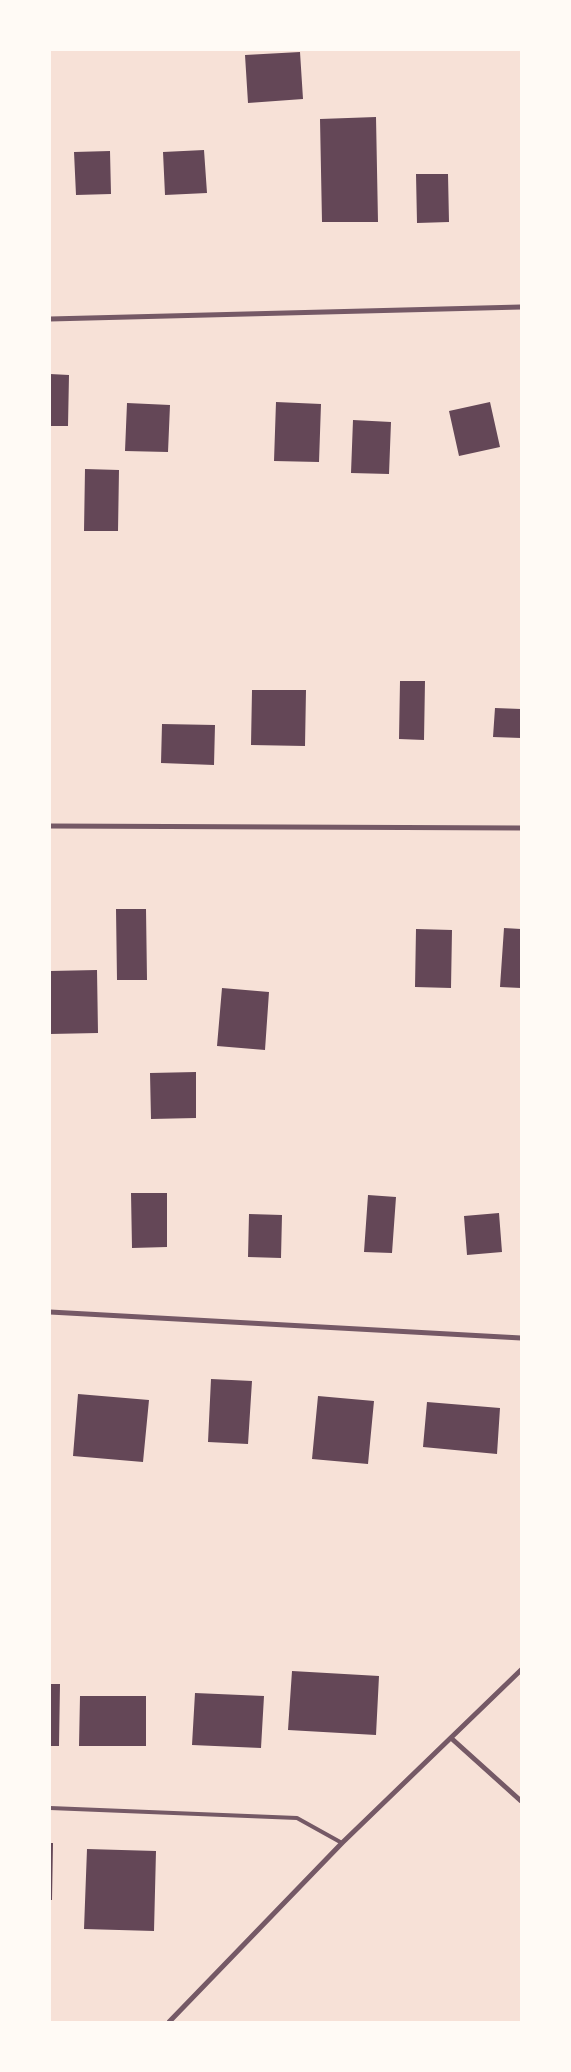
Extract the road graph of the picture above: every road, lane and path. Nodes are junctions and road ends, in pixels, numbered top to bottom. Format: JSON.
{"nodes":[{"id":1,"x":521,"y":308,"type":"edge"},
{"id":2,"x":50,"y":319,"type":"edge"},
{"id":3,"x":50,"y":826,"type":"edge"},
{"id":4,"x":521,"y":828,"type":"edge"},
{"id":5,"x":50,"y":1312,"type":"edge"},
{"id":6,"x":521,"y":1338,"type":"edge"},
{"id":7,"x":521,"y":1670,"type":"edge"},
{"id":8,"x":451,"y":1738,"type":"junction"},
{"id":9,"x":521,"y":1801,"type":"edge"},
{"id":10,"x":50,"y":1808,"type":"edge"},
{"id":11,"x":342,"y":1843,"type":"junction"},
{"id":12,"x":169,"y":2022,"type":"edge"}],
"edges":[{"from":1,"to":2,"type":"street"},
{"from":3,"to":4,"type":"street"},
{"from":5,"to":6,"type":"street"},
{"from":7,"to":8,"type":"street"},
{"from":8,"to":9,"type":"street"},
{"from":8,"to":11,"type":"street"},
{"from":10,"to":11,"type":"lane"},
{"from":11,"to":12,"type":"street"}]}
